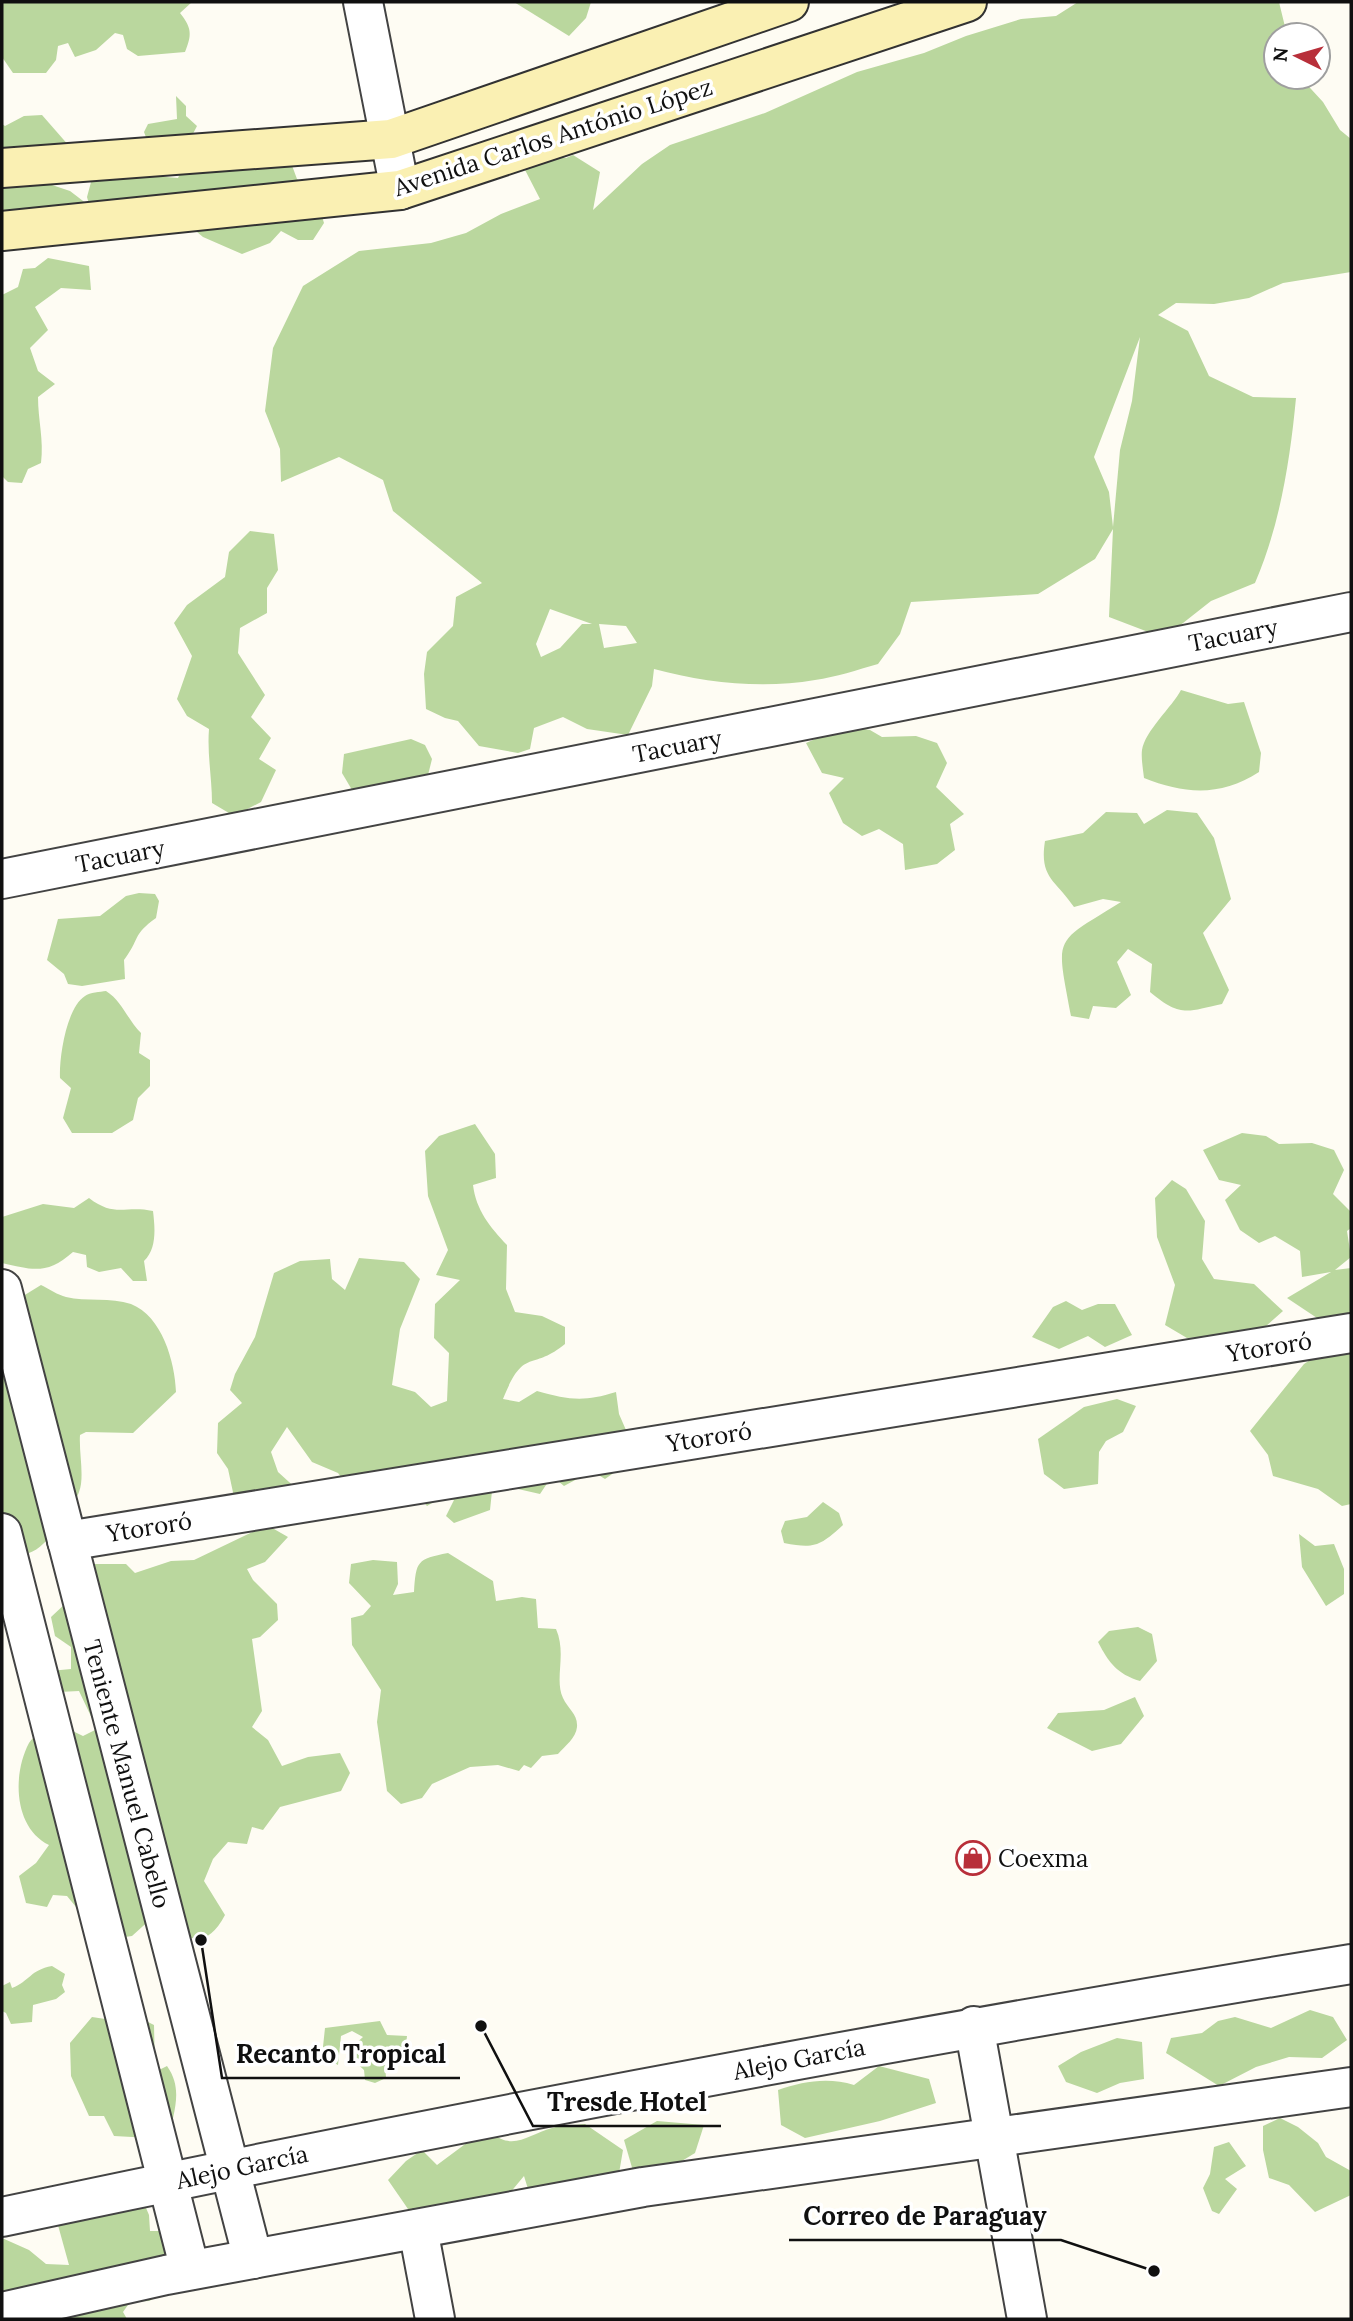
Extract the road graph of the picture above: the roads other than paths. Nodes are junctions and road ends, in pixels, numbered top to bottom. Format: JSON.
{"nodes":[{"id":1,"x":363,"y":2,"type":"edge"},
{"id":2,"x":789,"y":2,"type":"edge"},
{"id":3,"x":967,"y":2,"type":"edge"},
{"id":4,"x":391,"y":139,"type":"junction"},
{"id":5,"x":2,"y":168,"type":"edge"},
{"id":6,"x":400,"y":190,"type":"junction"},
{"id":7,"x":2,"y":231,"type":"edge"},
{"id":8,"x":1351,"y":612,"type":"edge"},
{"id":9,"x":2,"y":879,"type":"edge"},
{"id":10,"x":2,"y":1289,"type":"edge"},
{"id":11,"x":1351,"y":1333,"type":"edge"},
{"id":12,"x":2,"y":1533,"type":"edge"},
{"id":13,"x":67,"y":1541,"type":"junction"},
{"id":14,"x":1351,"y":1964,"type":"edge"},
{"id":15,"x":974,"y":2026,"type":"junction"},
{"id":16,"x":1351,"y":2087,"type":"edge"},
{"id":17,"x":993,"y":2139,"type":"junction"},
{"id":18,"x":229,"y":2168,"type":"junction"},
{"id":19,"x":168,"y":2182,"type":"junction"},
{"id":20,"x":2,"y":2217,"type":"edge"},
{"id":21,"x":418,"y":2229,"type":"junction"},
{"id":22,"x":253,"y":2259,"type":"junction"},
{"id":23,"x":190,"y":2270,"type":"junction"},
{"id":24,"x":2,"y":2312,"type":"edge"},
{"id":25,"x":435,"y":2319,"type":"edge"},
{"id":26,"x":1027,"y":2319,"type":"edge"}],
"edges":[{"from":1,"to":4,"type":"street"},
{"from":2,"to":4,"type":"main road","name":"Avenida Carlos António López"},
{"from":3,"to":6,"type":"main road","name":"Avenida Carlos António López"},
{"from":4,"to":5,"type":"main road","name":"Avenida Carlos António López"},
{"from":4,"to":6,"type":"street"},
{"from":6,"to":7,"type":"main road","name":"Avenida Carlos António López"},
{"from":8,"to":9,"type":"street","name":"Tacuary"},
{"from":10,"to":13,"type":"street","name":"Teniente Manuel Cabello"},
{"from":11,"to":13,"type":"street","name":"Ytororó"},
{"from":12,"to":19,"type":"street"},
{"from":13,"to":18,"type":"street","name":"Teniente Manuel Cabello"},
{"from":14,"to":15,"type":"street","name":"Alejo García"},
{"from":15,"to":17,"type":"street"},
{"from":15,"to":18,"type":"street","name":"Alejo García"},
{"from":16,"to":17,"type":"street"},
{"from":17,"to":21,"type":"street"},
{"from":17,"to":26,"type":"street"},
{"from":18,"to":19,"type":"street","name":"Alejo García"},
{"from":18,"to":22,"type":"street","name":"Teniente Manuel Cabello"},
{"from":19,"to":20,"type":"street","name":"Alejo García"},
{"from":19,"to":23,"type":"street"},
{"from":21,"to":22,"type":"street"},
{"from":21,"to":25,"type":"street"},
{"from":22,"to":23,"type":"street"},
{"from":23,"to":24,"type":"street"}]}
